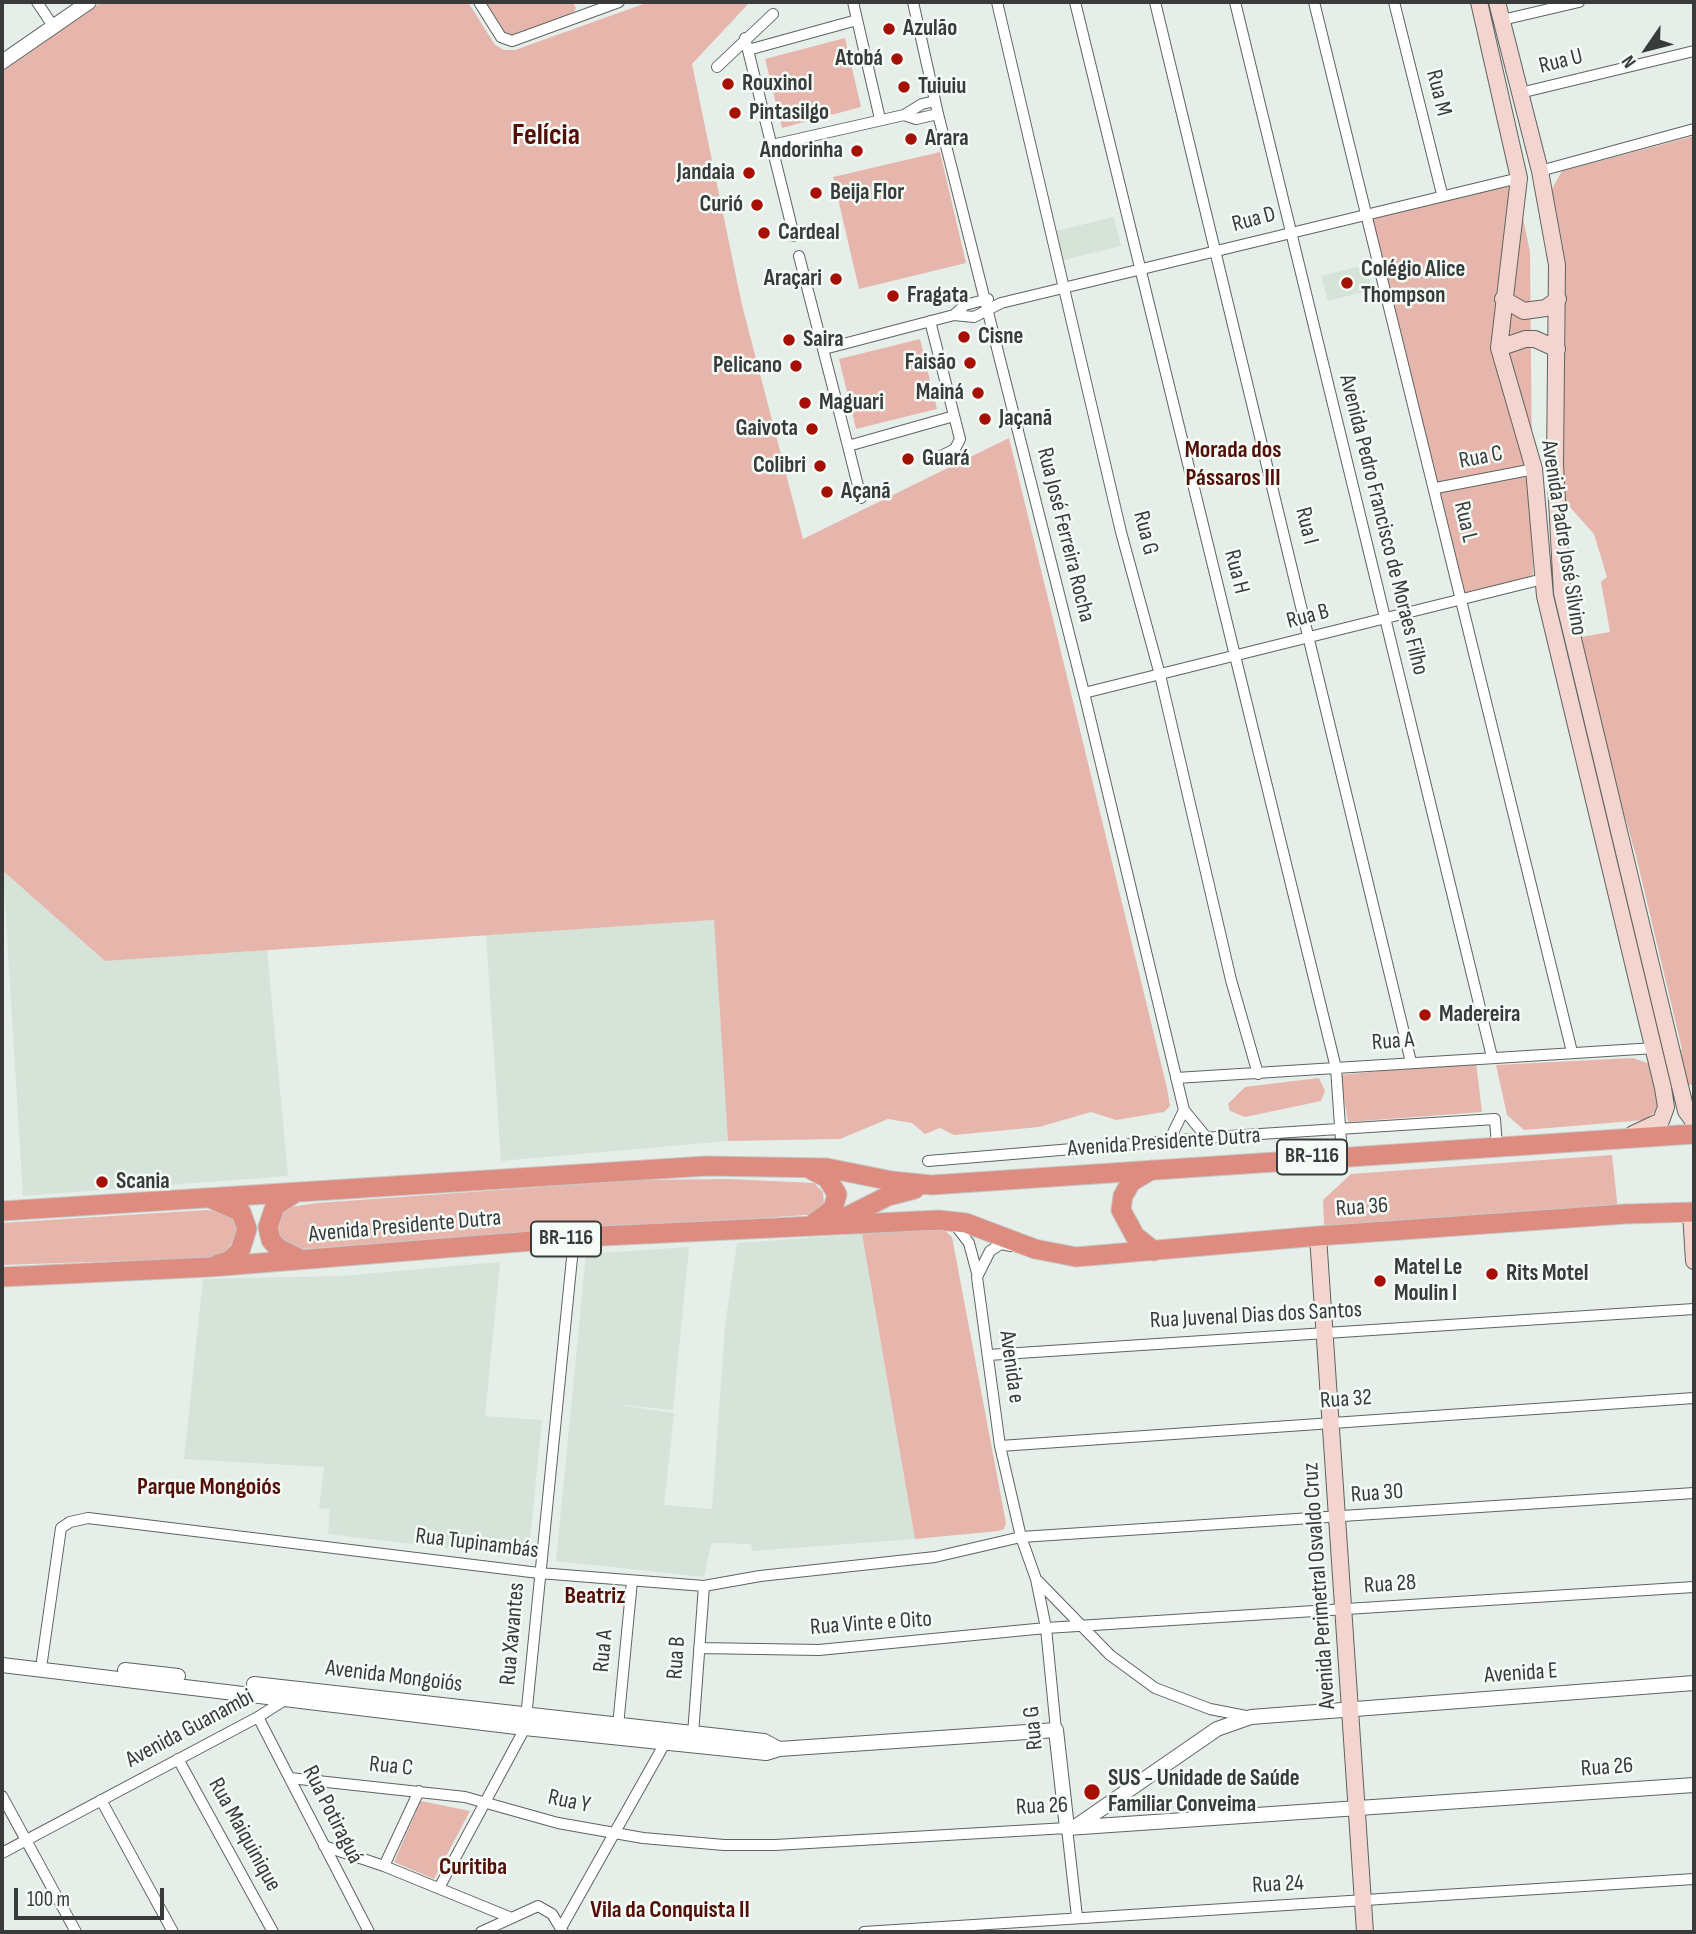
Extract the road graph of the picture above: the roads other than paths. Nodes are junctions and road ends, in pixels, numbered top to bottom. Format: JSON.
{"nodes":[{"id":1,"x":37,"y":2,"type":"edge"},
{"id":2,"x":89,"y":2,"type":"edge"},
{"id":3,"x":480,"y":2,"type":"edge"},
{"id":4,"x":619,"y":2,"type":"edge"},
{"id":5,"x":853,"y":2,"type":"edge"},
{"id":6,"x":913,"y":2,"type":"edge"},
{"id":7,"x":997,"y":2,"type":"edge"},
{"id":8,"x":1075,"y":2,"type":"edge"},
{"id":9,"x":1155,"y":2,"type":"edge"},
{"id":10,"x":1235,"y":2,"type":"edge"},
{"id":11,"x":1314,"y":2,"type":"edge"},
{"id":12,"x":1394,"y":2,"type":"edge"},
{"id":13,"x":1479,"y":2,"type":"edge"},
{"id":14,"x":1497,"y":2,"type":"edge"},
{"id":15,"x":1579,"y":2,"type":"edge"},
{"id":16,"x":1548,"y":5,"type":"edge"},
{"id":17,"x":589,"y":6,"type":"edge"},
{"id":18,"x":773,"y":15,"type":"dead end"},
{"id":19,"x":857,"y":20,"type":"junction"},
{"id":20,"x":1502,"y":20,"type":"junction"},
{"id":21,"x":53,"y":26,"type":"junction"},
{"id":22,"x":747,"y":44,"type":"junction"},
{"id":23,"x":1694,"y":51,"type":"edge"},
{"id":24,"x":2,"y":62,"type":"edge"},
{"id":25,"x":717,"y":67,"type":"dead end"},
{"id":26,"x":1520,"y":93,"type":"junction"},
{"id":27,"x":935,"y":101,"type":"junction"},
{"id":28,"x":938,"y":114,"type":"junction"},
{"id":29,"x":904,"y":115,"type":"junction"},
{"id":30,"x":880,"y":119,"type":"junction"},
{"id":31,"x":1694,"y":129,"type":"edge"},
{"id":32,"x":772,"y":145,"type":"junction"},
{"id":33,"x":1540,"y":172,"type":"junction"},
{"id":34,"x":1519,"y":178,"type":"junction"},
{"id":35,"x":1441,"y":194,"type":"junction"},
{"id":36,"x":1366,"y":214,"type":"junction"},
{"id":37,"x":1291,"y":232,"type":"junction"},
{"id":38,"x":794,"y":236,"type":"dead end"},
{"id":39,"x":1217,"y":252,"type":"junction"},
{"id":40,"x":799,"y":256,"type":"dead end"},
{"id":41,"x":1141,"y":270,"type":"junction"},
{"id":42,"x":1065,"y":288,"type":"junction"},
{"id":43,"x":984,"y":298,"type":"junction"},
{"id":44,"x":1503,"y":299,"type":"junction"},
{"id":45,"x":1558,"y":299,"type":"junction"},
{"id":46,"x":1000,"y":303,"type":"junction"},
{"id":47,"x":987,"y":312,"type":"junction"},
{"id":48,"x":954,"y":315,"type":"junction"},
{"id":49,"x":930,"y":321,"type":"junction"},
{"id":50,"x":1499,"y":348,"type":"junction"},
{"id":51,"x":824,"y":349,"type":"junction"},
{"id":52,"x":1557,"y":349,"type":"junction"},
{"id":53,"x":954,"y":416,"type":"junction"},
{"id":54,"x":848,"y":446,"type":"junction"},
{"id":55,"x":936,"y":458,"type":"dead end"},
{"id":56,"x":1534,"y":469,"type":"junction"},
{"id":57,"x":1436,"y":488,"type":"junction"},
{"id":58,"x":860,"y":498,"type":"dead end"},
{"id":59,"x":1543,"y":579,"type":"junction"},
{"id":60,"x":1461,"y":600,"type":"junction"},
{"id":61,"x":1385,"y":618,"type":"junction"},
{"id":62,"x":1311,"y":638,"type":"junction"},
{"id":63,"x":1236,"y":657,"type":"junction"},
{"id":64,"x":1160,"y":675,"type":"junction"},
{"id":65,"x":1084,"y":693,"type":"junction"},
{"id":66,"x":1655,"y":1048,"type":"junction"},
{"id":67,"x":1572,"y":1052,"type":"junction"},
{"id":68,"x":1492,"y":1058,"type":"junction"},
{"id":69,"x":1411,"y":1062,"type":"junction"},
{"id":70,"x":1336,"y":1068,"type":"junction"},
{"id":71,"x":1258,"y":1074,"type":"junction"},
{"id":72,"x":1176,"y":1078,"type":"junction"},
{"id":73,"x":1184,"y":1110,"type":"junction"},
{"id":74,"x":1694,"y":1122,"type":"edge"},
{"id":75,"x":1340,"y":1129,"type":"junction"},
{"id":76,"x":1694,"y":1134,"type":"edge"},
{"id":77,"x":1207,"y":1138,"type":"junction"},
{"id":78,"x":1626,"y":1138,"type":"junction"},
{"id":79,"x":1169,"y":1141,"type":"junction"},
{"id":80,"x":1497,"y":1147,"type":"junction"},
{"id":81,"x":1342,"y":1155,"type":"junction"},
{"id":82,"x":928,"y":1161,"type":"dead end"},
{"id":83,"x":805,"y":1167,"type":"junction"},
{"id":84,"x":1155,"y":1168,"type":"junction"},
{"id":85,"x":931,"y":1185,"type":"junction"},
{"id":86,"x":296,"y":1192,"type":"junction"},
{"id":87,"x":202,"y":1198,"type":"junction"},
{"id":88,"x":2,"y":1211,"type":"edge"},
{"id":89,"x":1693,"y":1212,"type":"edge"},
{"id":90,"x":951,"y":1220,"type":"junction"},
{"id":91,"x":829,"y":1225,"type":"junction"},
{"id":92,"x":807,"y":1226,"type":"junction"},
{"id":93,"x":1318,"y":1236,"type":"junction"},
{"id":94,"x":574,"y":1238,"type":"junction"},
{"id":95,"x":1035,"y":1249,"type":"junction"},
{"id":96,"x":1154,"y":1251,"type":"junction"},
{"id":97,"x":303,"y":1260,"type":"junction"},
{"id":98,"x":1694,"y":1261,"type":"edge"},
{"id":99,"x":210,"y":1267,"type":"junction"},
{"id":100,"x":2,"y":1277,"type":"edge"},
{"id":101,"x":977,"y":1277,"type":"junction"},
{"id":102,"x":1694,"y":1309,"type":"edge"},
{"id":103,"x":1326,"y":1332,"type":"junction"},
{"id":104,"x":988,"y":1355,"type":"junction"},
{"id":105,"x":1694,"y":1398,"type":"edge"},
{"id":106,"x":1331,"y":1422,"type":"junction"},
{"id":107,"x":1000,"y":1446,"type":"junction"},
{"id":108,"x":1694,"y":1493,"type":"edge"},
{"id":109,"x":1338,"y":1518,"type":"junction"},
{"id":110,"x":1021,"y":1537,"type":"junction"},
{"id":111,"x":539,"y":1573,"type":"junction"},
{"id":112,"x":1037,"y":1579,"type":"junction"},
{"id":113,"x":632,"y":1581,"type":"junction"},
{"id":114,"x":704,"y":1586,"type":"junction"},
{"id":115,"x":1694,"y":1587,"type":"edge"},
{"id":116,"x":1342,"y":1609,"type":"junction"},
{"id":117,"x":1083,"y":1626,"type":"junction"},
{"id":118,"x":1046,"y":1628,"type":"junction"},
{"id":119,"x":699,"y":1648,"type":"junction"},
{"id":120,"x":2,"y":1656,"type":"edge"},
{"id":121,"x":42,"y":1661,"type":"junction"},
{"id":122,"x":2,"y":1665,"type":"edge"},
{"id":123,"x":1694,"y":1683,"type":"edge"},
{"id":124,"x":288,"y":1693,"type":"junction"},
{"id":125,"x":1351,"y":1710,"type":"junction"},
{"id":126,"x":258,"y":1717,"type":"junction"},
{"id":127,"x":1251,"y":1717,"type":"junction"},
{"id":128,"x":526,"y":1722,"type":"junction"},
{"id":129,"x":618,"y":1726,"type":"junction"},
{"id":130,"x":1056,"y":1730,"type":"junction"},
{"id":131,"x":694,"y":1734,"type":"junction"},
{"id":132,"x":665,"y":1743,"type":"junction"},
{"id":133,"x":779,"y":1749,"type":"junction"},
{"id":134,"x":178,"y":1759,"type":"junction"},
{"id":135,"x":290,"y":1778,"type":"junction"},
{"id":136,"x":1694,"y":1785,"type":"edge"},
{"id":137,"x":419,"y":1791,"type":"junction"},
{"id":138,"x":2,"y":1796,"type":"edge"},
{"id":139,"x":102,"y":1800,"type":"junction"},
{"id":140,"x":487,"y":1802,"type":"junction"},
{"id":141,"x":1358,"y":1806,"type":"junction"},
{"id":142,"x":1070,"y":1828,"type":"junction"},
{"id":143,"x":612,"y":1833,"type":"junction"},
{"id":144,"x":643,"y":1838,"type":"joint"},
{"id":145,"x":26,"y":1840,"type":"junction"},
{"id":146,"x":324,"y":1846,"type":"junction"},
{"id":147,"x":2,"y":1853,"type":"edge"},
{"id":148,"x":384,"y":1866,"type":"junction"},
{"id":149,"x":1694,"y":1879,"type":"edge"},
{"id":150,"x":439,"y":1888,"type":"junction"},
{"id":151,"x":1363,"y":1901,"type":"junction"},
{"id":152,"x":509,"y":1917,"type":"junction"},
{"id":153,"x":1077,"y":1917,"type":"junction"},
{"id":154,"x":1028,"y":1928,"type":"edge"},
{"id":155,"x":562,"y":1930,"type":"edge"},
{"id":156,"x":76,"y":1932,"type":"edge"},
{"id":157,"x":173,"y":1932,"type":"edge"},
{"id":158,"x":273,"y":1932,"type":"edge"},
{"id":159,"x":369,"y":1932,"type":"edge"},
{"id":160,"x":481,"y":1932,"type":"edge"},
{"id":161,"x":864,"y":1932,"type":"edge"},
{"id":162,"x":1365,"y":1932,"type":"edge"}],
"edges":[{"from":1,"to":21,"type":"street"},
{"from":2,"to":21,"type":"street"},
{"from":3,"to":17,"type":"street"},
{"from":4,"to":17,"type":"street"},
{"from":5,"to":19,"type":"street"},
{"from":6,"to":27,"type":"street","name":"Rua José Ferreira Rocha"},
{"from":7,"to":42,"type":"street","name":"Rua G"},
{"from":8,"to":41,"type":"street","name":"Rua H"},
{"from":9,"to":39,"type":"street","name":"Rua I"},
{"from":10,"to":37,"type":"street","name":"Avenida Pedro Francisco de Moraes Filho"},
{"from":11,"to":36,"type":"street","name":"Rua L"},
{"from":12,"to":35,"type":"street","name":"Rua M"},
{"from":13,"to":34,"type":"main road","name":"Avenida Padre José Silvino"},
{"from":14,"to":20,"type":"main road","name":"Avenida Padre José Silvino"},
{"from":15,"to":16,"type":"street"},
{"from":16,"to":20,"type":"street"},
{"from":18,"to":22,"type":"street"},
{"from":19,"to":22,"type":"street"},
{"from":19,"to":30,"type":"street"},
{"from":20,"to":26,"type":"main road","name":"Avenida Padre José Silvino"},
{"from":21,"to":24,"type":"street"},
{"from":22,"to":25,"type":"street"},
{"from":22,"to":32,"type":"street"},
{"from":23,"to":26,"type":"street","name":"Rua U"},
{"from":26,"to":33,"type":"main road","name":"Avenida Padre José Silvino"},
{"from":27,"to":28,"type":"street","name":"Rua José Ferreira Rocha"},
{"from":27,"to":29,"type":"street"},
{"from":28,"to":29,"type":"street"},
{"from":28,"to":43,"type":"street","name":"Rua José Ferreira Rocha"},
{"from":29,"to":30,"type":"street"},
{"from":30,"to":32,"type":"street"},
{"from":31,"to":33,"type":"street"},
{"from":32,"to":38,"type":"street"},
{"from":33,"to":45,"type":"main road","name":"Avenida Padre José Silvino"},
{"from":34,"to":35,"type":"street","name":"Rua D"},
{"from":34,"to":44,"type":"main road","name":"Avenida Padre José Silvino"},
{"from":35,"to":36,"type":"street","name":"Rua D"},
{"from":36,"to":37,"type":"street","name":"Rua D"},
{"from":36,"to":57,"type":"street","name":"Rua L"},
{"from":37,"to":39,"type":"street","name":"Rua D"},
{"from":37,"to":61,"type":"street","name":"Avenida Pedro Francisco de Moraes Filho"},
{"from":39,"to":41,"type":"street","name":"Rua D"},
{"from":39,"to":62,"type":"street","name":"Rua I"},
{"from":40,"to":51,"type":"street"},
{"from":41,"to":42,"type":"street","name":"Rua D"},
{"from":41,"to":63,"type":"street","name":"Rua H"},
{"from":42,"to":46,"type":"street","name":"Rua D"},
{"from":42,"to":64,"type":"street","name":"Rua G"},
{"from":43,"to":46,"type":"street"},
{"from":43,"to":47,"type":"street","name":"Rua José Ferreira Rocha"},
{"from":43,"to":48,"type":"street"},
{"from":44,"to":45,"type":"main road"},
{"from":44,"to":50,"type":"main road","name":"Avenida Padre José Silvino"},
{"from":45,"to":52,"type":"main road","name":"Avenida Padre José Silvino"},
{"from":46,"to":47,"type":"street","name":"Rua D"},
{"from":47,"to":48,"type":"street"},
{"from":47,"to":65,"type":"street","name":"Rua José Ferreira Rocha"},
{"from":48,"to":49,"type":"street"},
{"from":49,"to":51,"type":"street"},
{"from":49,"to":53,"type":"street"},
{"from":50,"to":52,"type":"main road"},
{"from":50,"to":56,"type":"main road","name":"Avenida Padre José Silvino"},
{"from":51,"to":54,"type":"street"},
{"from":52,"to":74,"type":"main road","name":"Avenida Padre José Silvino"},
{"from":53,"to":54,"type":"street"},
{"from":53,"to":55,"type":"street"},
{"from":54,"to":58,"type":"street"},
{"from":56,"to":57,"type":"street","name":"Rua C"},
{"from":56,"to":59,"type":"main road","name":"Avenida Padre José Silvino"},
{"from":57,"to":60,"type":"street","name":"Rua L"},
{"from":59,"to":60,"type":"street","name":"Rua B"},
{"from":59,"to":66,"type":"main road","name":"Avenida Padre José Silvino"},
{"from":60,"to":61,"type":"street","name":"Rua B"},
{"from":60,"to":67,"type":"street","name":"Rua L"},
{"from":61,"to":62,"type":"street","name":"Rua B"},
{"from":61,"to":68,"type":"street","name":"Avenida Pedro Francisco de Moraes Filho"},
{"from":62,"to":63,"type":"street","name":"Rua B"},
{"from":62,"to":69,"type":"street","name":"Rua I"},
{"from":63,"to":64,"type":"street","name":"Rua B"},
{"from":63,"to":70,"type":"street","name":"Rua H"},
{"from":64,"to":65,"type":"street","name":"Rua B"},
{"from":64,"to":71,"type":"street","name":"Rua G"},
{"from":65,"to":72,"type":"street","name":"Rua José Ferreira Rocha"},
{"from":66,"to":67,"type":"street","name":"Rua A"},
{"from":66,"to":78,"type":"main road","name":"Avenida Padre José Silvino"},
{"from":67,"to":68,"type":"street","name":"Rua A"},
{"from":68,"to":69,"type":"street","name":"Rua A"},
{"from":69,"to":70,"type":"street","name":"Rua A"},
{"from":70,"to":71,"type":"street","name":"Rua A"},
{"from":70,"to":75,"type":"street","name":"Rua H"},
{"from":71,"to":72,"type":"street","name":"Rua A"},
{"from":72,"to":73,"type":"street","name":"Rua José Ferreira Rocha"},
{"from":73,"to":77,"type":"street"},
{"from":73,"to":79,"type":"street"},
{"from":75,"to":77,"type":"street"},
{"from":75,"to":80,"type":"street"},
{"from":75,"to":81,"type":"street","name":"Rua H"},
{"from":76,"to":78,"type":"highway","name":"Avenida Presidente Dutra","number":"BR-116"},
{"from":77,"to":79,"type":"street"},
{"from":78,"to":80,"type":"highway","name":"Avenida Presidente Dutra","number":"BR-116"},
{"from":79,"to":82,"type":"street"},
{"from":80,"to":81,"type":"highway","name":"Avenida Presidente Dutra","number":"BR-116"},
{"from":81,"to":84,"type":"highway","name":"Avenida Presidente Dutra","number":"BR-116"},
{"from":83,"to":85,"type":"highway","name":"Avenida Presidente Dutra","number":"BR-116"},
{"from":83,"to":86,"type":"highway","name":"Avenida Presidente Dutra","number":"BR-116"},
{"from":83,"to":92,"type":"highway"},
{"from":84,"to":85,"type":"highway","name":"Avenida Presidente Dutra","number":"BR-116"},
{"from":84,"to":96,"type":"highway"},
{"from":85,"to":91,"type":"highway","name":"Avenida Presidente Dutra","number":"BR-116"},
{"from":86,"to":87,"type":"highway","name":"Avenida Presidente Dutra","number":"BR-116"},
{"from":86,"to":97,"type":"highway"},
{"from":87,"to":88,"type":"highway","name":"Avenida Presidente Dutra","number":"BR-116"},
{"from":87,"to":99,"type":"highway"},
{"from":89,"to":93,"type":"highway","name":"Rua 36"},
{"from":89,"to":98,"type":"main road"},
{"from":90,"to":91,"type":"highway","name":"Rua 36"},
{"from":90,"to":95,"type":"highway","name":"Rua 36"},
{"from":90,"to":101,"type":"street","name":"Avenida e"},
{"from":91,"to":92,"type":"highway","name":"Avenida Presidente Dutra","number":"BR-116"},
{"from":92,"to":94,"type":"highway","name":"Avenida Presidente Dutra","number":"BR-116"},
{"from":93,"to":96,"type":"highway","name":"Rua 36"},
{"from":93,"to":103,"type":"main road","name":"Avenida Perimetral Osvaldo Cruz"},
{"from":94,"to":97,"type":"highway","name":"Avenida Presidente Dutra","number":"BR-116"},
{"from":94,"to":111,"type":"street","name":"Rua Xavantes"},
{"from":95,"to":96,"type":"highway","name":"Rua 36"},
{"from":95,"to":101,"type":"street"},
{"from":97,"to":99,"type":"highway","name":"Avenida Presidente Dutra","number":"BR-116"},
{"from":99,"to":100,"type":"highway","name":"Avenida Presidente Dutra","number":"BR-116"},
{"from":101,"to":104,"type":"street","name":"Avenida e"},
{"from":102,"to":103,"type":"street","name":"Rua Juvenal Dias dos Santos"},
{"from":103,"to":104,"type":"street","name":"Rua Juvenal Dias dos Santos"},
{"from":103,"to":106,"type":"main road","name":"Avenida Perimetral Osvaldo Cruz"},
{"from":104,"to":107,"type":"street","name":"Avenida e"},
{"from":105,"to":106,"type":"street","name":"Rua 32"},
{"from":106,"to":107,"type":"street","name":"Rua 32"},
{"from":106,"to":109,"type":"main road","name":"Avenida Perimetral Osvaldo Cruz"},
{"from":107,"to":110,"type":"street","name":"Avenida e"},
{"from":108,"to":109,"type":"street","name":"Rua 30"},
{"from":109,"to":110,"type":"street","name":"Rua 30"},
{"from":109,"to":116,"type":"main road","name":"Avenida Perimetral Osvaldo Cruz"},
{"from":110,"to":112,"type":"street","name":"Rua G"},
{"from":110,"to":114,"type":"street","name":"Rua Tupinambás"},
{"from":111,"to":113,"type":"street","name":"Rua Tupinambás"},
{"from":111,"to":121,"type":"street","name":"Rua Tupinambás"},
{"from":111,"to":128,"type":"street","name":"Rua Xavantes"},
{"from":112,"to":117,"type":"street"},
{"from":112,"to":118,"type":"street","name":"Rua G"},
{"from":113,"to":114,"type":"street","name":"Rua Tupinambás"},
{"from":113,"to":129,"type":"street","name":"Rua A"},
{"from":114,"to":119,"type":"street","name":"Rua B"},
{"from":115,"to":116,"type":"street","name":"Rua 28"},
{"from":116,"to":117,"type":"street","name":"Rua 28"},
{"from":116,"to":125,"type":"main road","name":"Avenida Perimetral Osvaldo Cruz"},
{"from":117,"to":118,"type":"street","name":"Rua 28"},
{"from":117,"to":127,"type":"street"},
{"from":118,"to":119,"type":"street","name":"Rua Vinte e Oito"},
{"from":118,"to":130,"type":"street","name":"Rua G"},
{"from":119,"to":131,"type":"street","name":"Rua B"},
{"from":120,"to":121,"type":"street","name":"Avenida Mongoiós"},
{"from":121,"to":124,"type":"street","name":"Avenida Mongoiós"},
{"from":122,"to":124,"type":"street","name":"Avenida Mongoiós"},
{"from":123,"to":125,"type":"street","name":"Avenida E"},
{"from":124,"to":126,"type":"street","name":"Avenida Guanambi"},
{"from":124,"to":128,"type":"street","name":"Avenida Mongoiós"},
{"from":125,"to":127,"type":"street","name":"Avenida E"},
{"from":125,"to":141,"type":"main road","name":"Avenida Perimetral Osvaldo Cruz"},
{"from":126,"to":134,"type":"street","name":"Avenida Guanambi"},
{"from":126,"to":135,"type":"street","name":"Rua Potiraguá"},
{"from":127,"to":142,"type":"street","name":"Avenida E"},
{"from":128,"to":129,"type":"street","name":"Avenida Mongoiós"},
{"from":128,"to":132,"type":"street","name":"Avenida Mongoiós"},
{"from":128,"to":140,"type":"street","name":"Rua Xavantes"},
{"from":129,"to":131,"type":"street","name":"Avenida Mongoiós"},
{"from":130,"to":133,"type":"street","name":"Avenida Mongoiós"},
{"from":130,"to":142,"type":"street","name":"Rua G"},
{"from":131,"to":133,"type":"street","name":"Avenida Mongoiós"},
{"from":132,"to":133,"type":"street","name":"Avenida Mongoiós"},
{"from":132,"to":143,"type":"street"},
{"from":134,"to":139,"type":"street","name":"Avenida Guanambi"},
{"from":134,"to":158,"type":"street","name":"Rua Maiquinique"},
{"from":135,"to":137,"type":"street","name":"Rua C"},
{"from":135,"to":146,"type":"street","name":"Rua Potiraguá"},
{"from":136,"to":141,"type":"street","name":"Rua 26"},
{"from":137,"to":140,"type":"street","name":"Rua C"},
{"from":137,"to":148,"type":"street"},
{"from":138,"to":145,"type":"street"},
{"from":139,"to":145,"type":"street","name":"Avenida Guanambi"},
{"from":139,"to":157,"type":"street"},
{"from":140,"to":143,"type":"street","name":"Rua Y"},
{"from":140,"to":150,"type":"street","name":"Rua Xavantes"},
{"from":141,"to":142,"type":"street","name":"Rua 26"},
{"from":141,"to":151,"type":"main road","name":"Avenida Perimetral Osvaldo Cruz"},
{"from":142,"to":144,"type":"street","name":"Rua 26"},
{"from":142,"to":153,"type":"street","name":"Rua G"},
{"from":143,"to":144,"type":"street","name":"Rua Y"},
{"from":143,"to":155,"type":"street"},
{"from":145,"to":147,"type":"street","name":"Avenida Guanambi"},
{"from":145,"to":156,"type":"street"},
{"from":146,"to":148,"type":"street"},
{"from":146,"to":159,"type":"street","name":"Rua Potiraguá"},
{"from":148,"to":150,"type":"street"},
{"from":149,"to":151,"type":"street","name":"Rua 24"},
{"from":150,"to":152,"type":"street"},
{"from":151,"to":153,"type":"street","name":"Rua 24"},
{"from":151,"to":162,"type":"main road","name":"Avenida Perimetral Osvaldo Cruz"},
{"from":152,"to":155,"type":"street"},
{"from":152,"to":160,"type":"street"},
{"from":153,"to":154,"type":"street","name":"Rua 24"},
{"from":154,"to":161,"type":"street","name":"Rua 24"}]}
